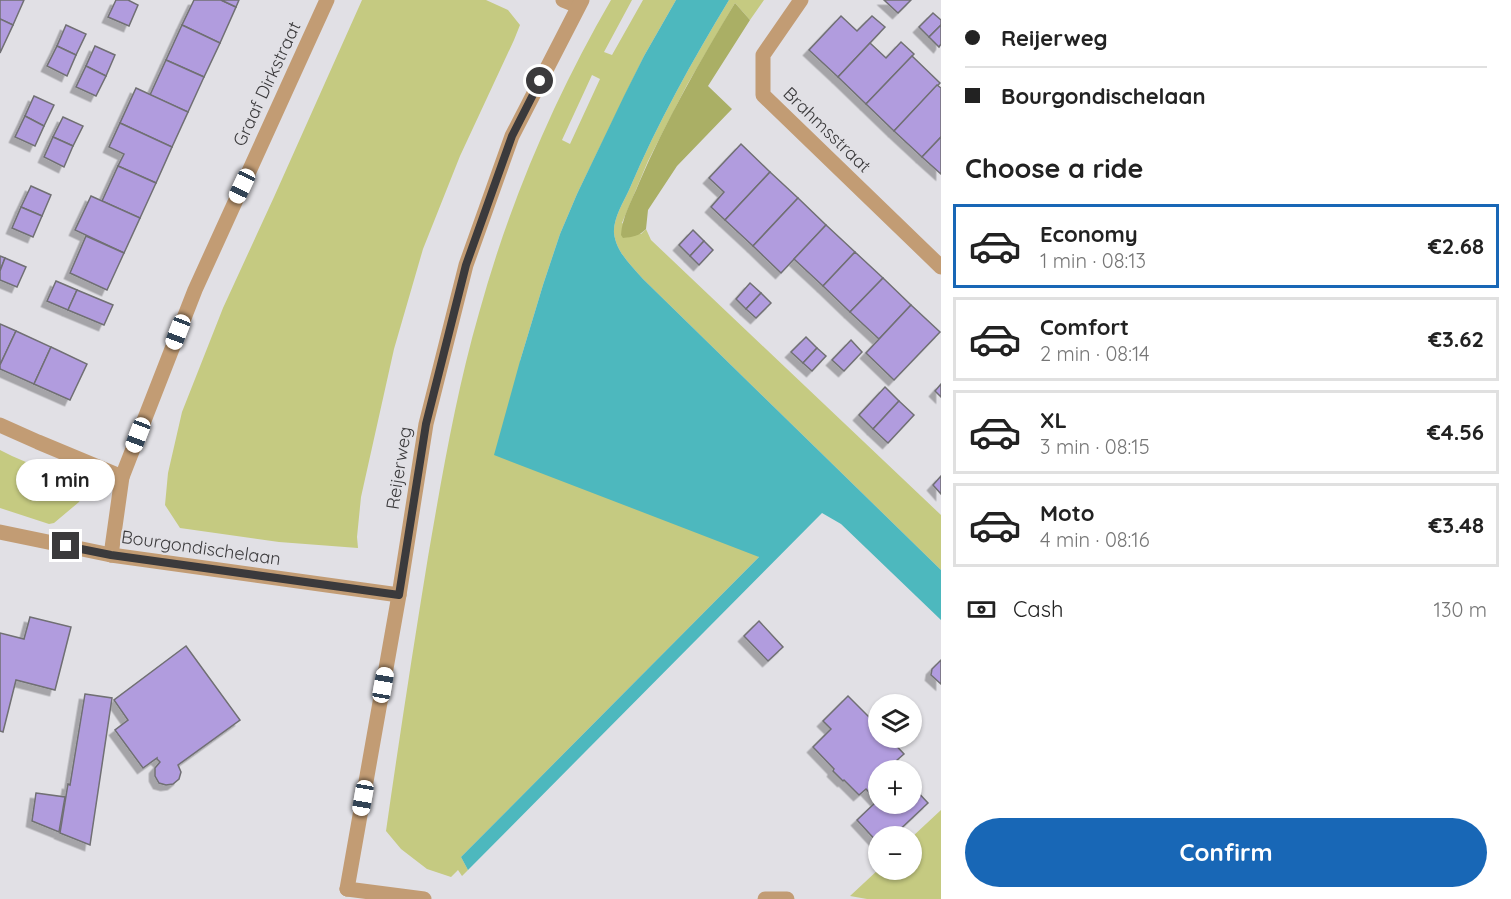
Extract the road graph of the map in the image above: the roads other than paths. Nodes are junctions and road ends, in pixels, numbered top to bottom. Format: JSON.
{"nodes":[{"id":1,"x":327,"y":0,"type":"edge"},
{"id":2,"x":562,"y":0,"type":"edge"},
{"id":3,"x":801,"y":0,"type":"edge"},
{"id":4,"x":580,"y":3,"type":"edge"},
{"id":5,"x":941,"y":267,"type":"edge"},
{"id":6,"x":0,"y":425,"type":"edge"},
{"id":7,"x":122,"y":477,"type":"junction"},
{"id":8,"x":0,"y":532,"type":"edge"},
{"id":9,"x":111,"y":555,"type":"junction"},
{"id":10,"x":399,"y":595,"type":"junction"},
{"id":11,"x":424,"y":899,"type":"edge"},
{"id":12,"x":765,"y":899,"type":"edge"},
{"id":13,"x":787,"y":899,"type":"edge"}],
"edges":[{"from":1,"to":7,"type":"street","name":"Graaf Dirkstraat"},
{"from":2,"to":4,"type":"street"},
{"from":3,"to":5,"type":"street","name":"Brahmsstraat"},
{"from":4,"to":10,"type":"street","name":"Reijerweg"},
{"from":6,"to":7,"type":"street"},
{"from":7,"to":9,"type":"street","name":"Graaf Dirkstraat"},
{"from":8,"to":9,"type":"street","name":"Bourgondischelaan"},
{"from":9,"to":10,"type":"street","name":"Bourgondischelaan"},
{"from":10,"to":11,"type":"street","name":"Reijerweg"},
{"from":12,"to":13,"type":"street"}]}
